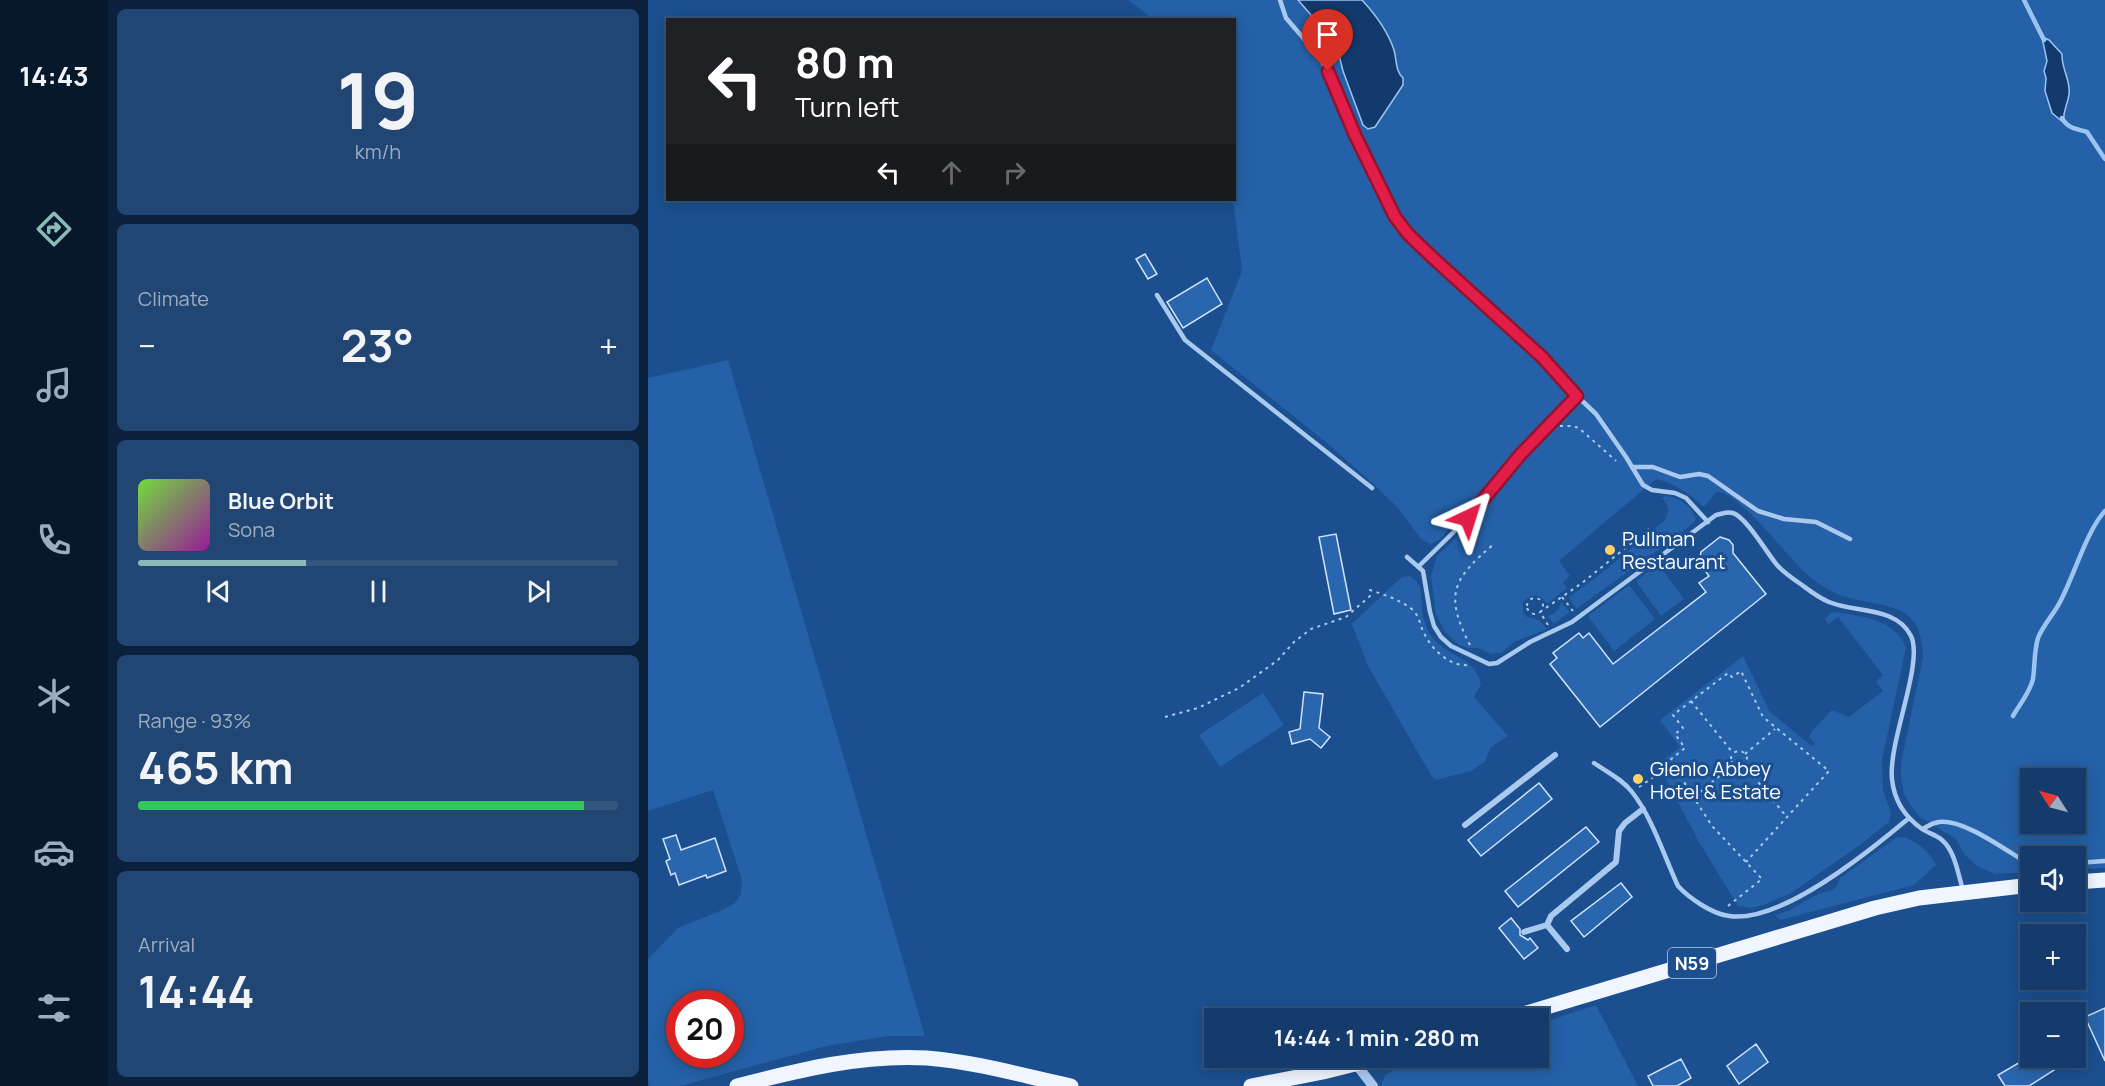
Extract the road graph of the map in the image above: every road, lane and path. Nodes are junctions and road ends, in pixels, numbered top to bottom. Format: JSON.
{"nodes":[{"id":1,"x":1280,"y":0,"type":"edge"},
{"id":2,"x":1156,"y":295,"type":"dead end"},
{"id":3,"x":1577,"y":396,"type":"junction"},
{"id":4,"x":1548,"y":427,"type":"junction"},
{"id":5,"x":1632,"y":467,"type":"junction"},
{"id":6,"x":1372,"y":488,"type":"dead end"},
{"id":7,"x":1708,"y":522,"type":"junction"},
{"id":8,"x":1649,"y":529,"type":"dead end"},
{"id":9,"x":1850,"y":539,"type":"dead end"},
{"id":10,"x":1495,"y":543,"type":"dead end"},
{"id":11,"x":1407,"y":557,"type":"dead end"},
{"id":12,"x":1418,"y":567,"type":"junction"},
{"id":13,"x":1370,"y":590,"type":"dead end"},
{"id":14,"x":1562,"y":597,"type":"junction"},
{"id":15,"x":1540,"y":612,"type":"junction"},
{"id":16,"x":1577,"y":617,"type":"junction"},
{"id":17,"x":1553,"y":632,"type":"junction"},
{"id":18,"x":1477,"y":659,"type":"junction"},
{"id":19,"x":1691,"y":701,"type":"junction"},
{"id":20,"x":1165,"y":717,"type":"dead end"},
{"id":21,"x":1776,"y":728,"type":"junction"},
{"id":22,"x":1734,"y":753,"type":"junction"},
{"id":23,"x":1745,"y":754,"type":"junction"},
{"id":24,"x":1555,"y":755,"type":"dead end"},
{"id":25,"x":1670,"y":760,"type":"junction"},
{"id":26,"x":1594,"y":763,"type":"dead end"},
{"id":27,"x":1733,"y":765,"type":"junction"},
{"id":28,"x":1744,"y":765,"type":"junction"},
{"id":29,"x":1632,"y":792,"type":"junction"},
{"id":30,"x":1694,"y":797,"type":"junction"},
{"id":31,"x":1643,"y":810,"type":"junction"},
{"id":32,"x":1787,"y":818,"type":"junction"},
{"id":33,"x":1909,"y":818,"type":"junction"},
{"id":34,"x":1465,"y":825,"type":"dead end"},
{"id":35,"x":1922,"y":829,"type":"junction"},
{"id":36,"x":2020,"y":859,"type":"edge"},
{"id":37,"x":2105,"y":861,"type":"edge"},
{"id":38,"x":1746,"y":862,"type":"junction"},
{"id":39,"x":2086,"y":862,"type":"edge"},
{"id":40,"x":2105,"y":880,"type":"edge"},
{"id":41,"x":2086,"y":881,"type":"edge"},
{"id":42,"x":2020,"y":886,"type":"edge"},
{"id":43,"x":1963,"y":892,"type":"junction"},
{"id":44,"x":1724,"y":914,"type":"junction"},
{"id":45,"x":1547,"y":925,"type":"junction"},
{"id":46,"x":1524,"y":932,"type":"dead end"},
{"id":47,"x":1567,"y":949,"type":"dead end"},
{"id":48,"x":1543,"y":1008,"type":"edge"},
{"id":49,"x":1339,"y":1068,"type":"edge"},
{"id":50,"x":1359,"y":1068,"type":"edge"},
{"id":51,"x":737,"y":1086,"type":"edge"},
{"id":52,"x":1071,"y":1086,"type":"edge"},
{"id":53,"x":1251,"y":1086,"type":"edge"},
{"id":54,"x":1373,"y":1086,"type":"edge"}],
"edges":[{"from":1,"to":3,"type":"lane"},
{"from":2,"to":6,"type":"lane"},
{"from":3,"to":4,"type":"lane"},
{"from":3,"to":5,"type":"lane"},
{"from":4,"to":5,"type":"path"},
{"from":4,"to":12,"type":"lane"},
{"from":5,"to":7,"type":"lane"},
{"from":5,"to":9,"type":"lane"},
{"from":7,"to":16,"type":"lane"},
{"from":7,"to":33,"type":"lane"},
{"from":8,"to":14,"type":"path"},
{"from":10,"to":18,"type":"path"},
{"from":11,"to":12,"type":"lane"},
{"from":12,"to":18,"type":"lane"},
{"from":13,"to":20,"type":"path"},
{"from":14,"to":15,"type":"path"},
{"from":14,"to":16,"type":"path"},
{"from":15,"to":15,"type":"path"},
{"from":15,"to":17,"type":"path"},
{"from":16,"to":17,"type":"lane"},
{"from":17,"to":18,"type":"lane"},
{"from":19,"to":21,"type":"path"},
{"from":19,"to":22,"type":"path"},
{"from":19,"to":25,"type":"path"},
{"from":21,"to":23,"type":"path"},
{"from":21,"to":32,"type":"path"},
{"from":22,"to":23,"type":"path"},
{"from":22,"to":27,"type":"path"},
{"from":23,"to":28,"type":"path"},
{"from":24,"to":34,"type":"street"},
{"from":25,"to":29,"type":"path"},
{"from":25,"to":30,"type":"path"},
{"from":26,"to":29,"type":"lane"},
{"from":27,"to":28,"type":"path"},
{"from":27,"to":30,"type":"path"},
{"from":28,"to":32,"type":"path"},
{"from":29,"to":31,"type":"lane"},
{"from":30,"to":38,"type":"path"},
{"from":31,"to":44,"type":"lane"},
{"from":31,"to":45,"type":"street"},
{"from":32,"to":38,"type":"path"},
{"from":33,"to":35,"type":"lane"},
{"from":33,"to":44,"type":"lane"},
{"from":35,"to":36,"type":"lane"},
{"from":35,"to":43,"type":"lane"},
{"from":37,"to":39,"type":"lane"},
{"from":38,"to":44,"type":"path"},
{"from":40,"to":41,"type":"main road"},
{"from":42,"to":43,"type":"main road","number":"N59"},
{"from":43,"to":48,"type":"main road","number":"N59"},
{"from":45,"to":46,"type":"street"},
{"from":45,"to":47,"type":"street"},
{"from":49,"to":53,"type":"main road"},
{"from":50,"to":54,"type":"street"},
{"from":51,"to":52,"type":"main road"}]}
